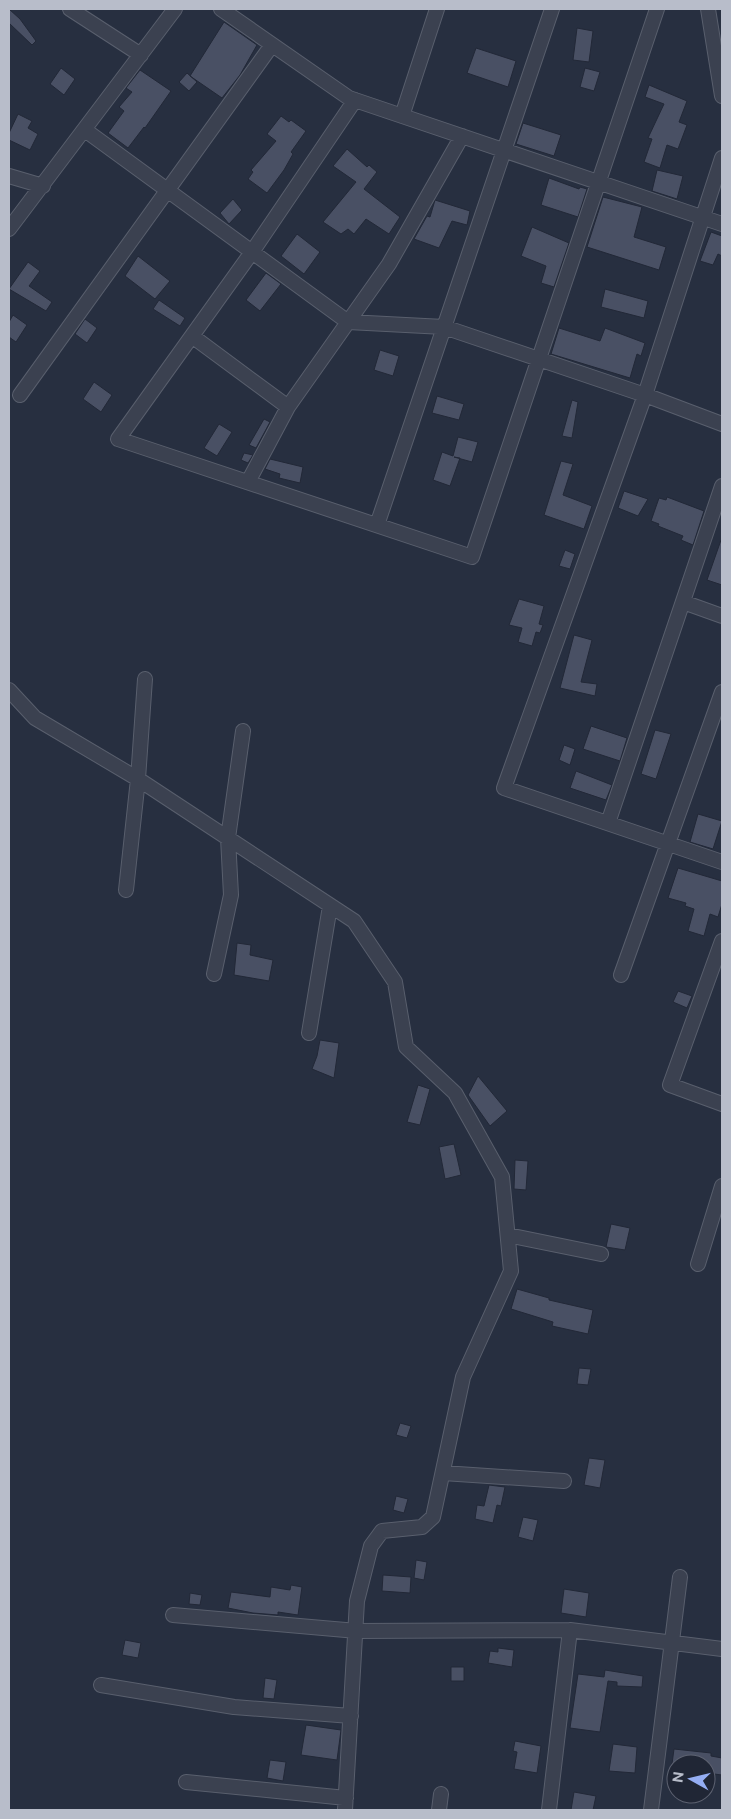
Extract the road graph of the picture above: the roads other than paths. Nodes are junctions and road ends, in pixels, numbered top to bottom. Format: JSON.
{"nodes":[{"id":1,"x":70,"y":9,"type":"edge"},
{"id":2,"x":175,"y":9,"type":"edge"},
{"id":3,"x":221,"y":9,"type":"edge"},
{"id":4,"x":437,"y":9,"type":"edge"},
{"id":5,"x":552,"y":9,"type":"edge"},
{"id":6,"x":657,"y":9,"type":"edge"},
{"id":7,"x":708,"y":9,"type":"edge"},
{"id":8,"x":272,"y":44,"type":"junction"},
{"id":9,"x":141,"y":55,"type":"junction"},
{"id":10,"x":720,"y":59,"type":"edge"},
{"id":11,"x":722,"y":96,"type":"edge"},
{"id":12,"x":355,"y":100,"type":"junction"},
{"id":13,"x":402,"y":116,"type":"junction"},
{"id":14,"x":85,"y":130,"type":"junction"},
{"id":15,"x":462,"y":136,"type":"junction"},
{"id":16,"x":504,"y":150,"type":"junction"},
{"id":17,"x":722,"y":158,"type":"edge"},
{"id":18,"x":9,"y":176,"type":"edge"},
{"id":19,"x":598,"y":181,"type":"junction"},
{"id":20,"x":42,"y":186,"type":"junction"},
{"id":21,"x":167,"y":189,"type":"junction"},
{"id":22,"x":701,"y":216,"type":"junction"},
{"id":23,"x":722,"y":224,"type":"edge"},
{"id":24,"x":9,"y":229,"type":"edge"},
{"id":25,"x":252,"y":252,"type":"junction"},
{"id":26,"x":348,"y":322,"type":"junction"},
{"id":27,"x":444,"y":327,"type":"junction"},
{"id":28,"x":192,"y":336,"type":"junction"},
{"id":29,"x":538,"y":359,"type":"junction"},
{"id":30,"x":20,"y":395,"type":"dead end"},
{"id":31,"x":645,"y":395,"type":"junction"},
{"id":32,"x":288,"y":407,"type":"junction"},
{"id":33,"x":722,"y":424,"type":"edge"},
{"id":34,"x":248,"y":482,"type":"junction"},
{"id":35,"x":722,"y":486,"type":"edge"},
{"id":36,"x":377,"y":525,"type":"junction"},
{"id":37,"x":683,"y":602,"type":"junction"},
{"id":38,"x":722,"y":616,"type":"edge"},
{"id":39,"x":145,"y":679,"type":"dead end"},
{"id":40,"x":9,"y":690,"type":"edge"},
{"id":41,"x":722,"y":692,"type":"edge"},
{"id":42,"x":20,"y":702,"type":"junction"},
{"id":43,"x":9,"y":711,"type":"edge"},
{"id":44,"x":243,"y":731,"type":"dead end"},
{"id":45,"x":138,"y":779,"type":"junction"},
{"id":46,"x":608,"y":823,"type":"junction"},
{"id":47,"x":228,"y":838,"type":"junction"},
{"id":48,"x":668,"y":843,"type":"junction"},
{"id":49,"x":722,"y":862,"type":"edge"},
{"id":50,"x":126,"y":890,"type":"dead end"},
{"id":51,"x":330,"y":906,"type":"junction"},
{"id":52,"x":722,"y":940,"type":"edge"},
{"id":53,"x":214,"y":974,"type":"dead end"},
{"id":54,"x":622,"y":976,"type":"dead end"},
{"id":55,"x":309,"y":1033,"type":"dead end"},
{"id":56,"x":722,"y":1104,"type":"edge"},
{"id":57,"x":722,"y":1186,"type":"edge"},
{"id":58,"x":508,"y":1235,"type":"junction"},
{"id":59,"x":601,"y":1254,"type":"dead end"},
{"id":60,"x":698,"y":1264,"type":"dead end"},
{"id":61,"x":443,"y":1473,"type":"junction"},
{"id":62,"x":564,"y":1481,"type":"dead end"},
{"id":63,"x":680,"y":1578,"type":"dead end"},
{"id":64,"x":173,"y":1615,"type":"dead end"},
{"id":65,"x":570,"y":1630,"type":"junction"},
{"id":66,"x":356,"y":1631,"type":"junction"},
{"id":67,"x":672,"y":1642,"type":"junction"},
{"id":68,"x":722,"y":1648,"type":"edge"},
{"id":69,"x":102,"y":1685,"type":"dead end"},
{"id":70,"x":351,"y":1716,"type":"junction"},
{"id":71,"x":186,"y":1782,"type":"dead end"},
{"id":72,"x":441,"y":1794,"type":"dead end"},
{"id":73,"x":346,"y":1804,"type":"edge"},
{"id":74,"x":439,"y":1810,"type":"edge"},
{"id":75,"x":549,"y":1810,"type":"edge"},
{"id":76,"x":651,"y":1810,"type":"edge"}],
"edges":[{"from":1,"to":9,"type":"street"},
{"from":2,"to":9,"type":"street"},
{"from":3,"to":8,"type":"street"},
{"from":4,"to":13,"type":"street"},
{"from":5,"to":16,"type":"street"},
{"from":6,"to":19,"type":"street"},
{"from":7,"to":10,"type":"street"},
{"from":8,"to":12,"type":"street"},
{"from":8,"to":21,"type":"street"},
{"from":9,"to":14,"type":"street"},
{"from":10,"to":11,"type":"street"},
{"from":12,"to":13,"type":"street"},
{"from":12,"to":25,"type":"street"},
{"from":13,"to":15,"type":"street"},
{"from":14,"to":20,"type":"street"},
{"from":14,"to":21,"type":"street"},
{"from":15,"to":16,"type":"street"},
{"from":15,"to":26,"type":"street"},
{"from":16,"to":19,"type":"street"},
{"from":16,"to":27,"type":"street"},
{"from":17,"to":22,"type":"street"},
{"from":18,"to":20,"type":"street"},
{"from":19,"to":22,"type":"street"},
{"from":19,"to":29,"type":"street"},
{"from":20,"to":24,"type":"street"},
{"from":21,"to":25,"type":"street"},
{"from":21,"to":30,"type":"street"},
{"from":22,"to":23,"type":"street"},
{"from":22,"to":31,"type":"street"},
{"from":25,"to":26,"type":"street"},
{"from":25,"to":28,"type":"street"},
{"from":26,"to":27,"type":"street"},
{"from":26,"to":32,"type":"street"},
{"from":27,"to":29,"type":"street"},
{"from":27,"to":36,"type":"street"},
{"from":28,"to":32,"type":"street"},
{"from":28,"to":34,"type":"street"},
{"from":29,"to":31,"type":"street"},
{"from":29,"to":36,"type":"street"},
{"from":31,"to":33,"type":"street"},
{"from":31,"to":46,"type":"street"},
{"from":32,"to":34,"type":"street"},
{"from":34,"to":36,"type":"street"},
{"from":35,"to":37,"type":"street"},
{"from":37,"to":38,"type":"street"},
{"from":37,"to":46,"type":"street"},
{"from":39,"to":45,"type":"street"},
{"from":40,"to":42,"type":"street"},
{"from":41,"to":48,"type":"street"},
{"from":42,"to":43,"type":"street"},
{"from":42,"to":45,"type":"street"},
{"from":44,"to":47,"type":"street"},
{"from":45,"to":47,"type":"street"},
{"from":45,"to":50,"type":"street"},
{"from":46,"to":48,"type":"street"},
{"from":47,"to":51,"type":"street"},
{"from":47,"to":53,"type":"street"},
{"from":48,"to":49,"type":"street"},
{"from":48,"to":54,"type":"street"},
{"from":51,"to":55,"type":"street"},
{"from":51,"to":58,"type":"street"},
{"from":52,"to":56,"type":"street"},
{"from":57,"to":60,"type":"street"},
{"from":58,"to":59,"type":"street"},
{"from":58,"to":61,"type":"street"},
{"from":61,"to":62,"type":"street"},
{"from":61,"to":66,"type":"street"},
{"from":63,"to":67,"type":"street"},
{"from":64,"to":66,"type":"street"},
{"from":65,"to":66,"type":"street"},
{"from":65,"to":67,"type":"street"},
{"from":65,"to":75,"type":"street"},
{"from":66,"to":70,"type":"street"},
{"from":67,"to":68,"type":"street"},
{"from":67,"to":76,"type":"street"},
{"from":69,"to":70,"type":"street"},
{"from":70,"to":73,"type":"street"},
{"from":71,"to":73,"type":"street"},
{"from":72,"to":74,"type":"street"}]}
